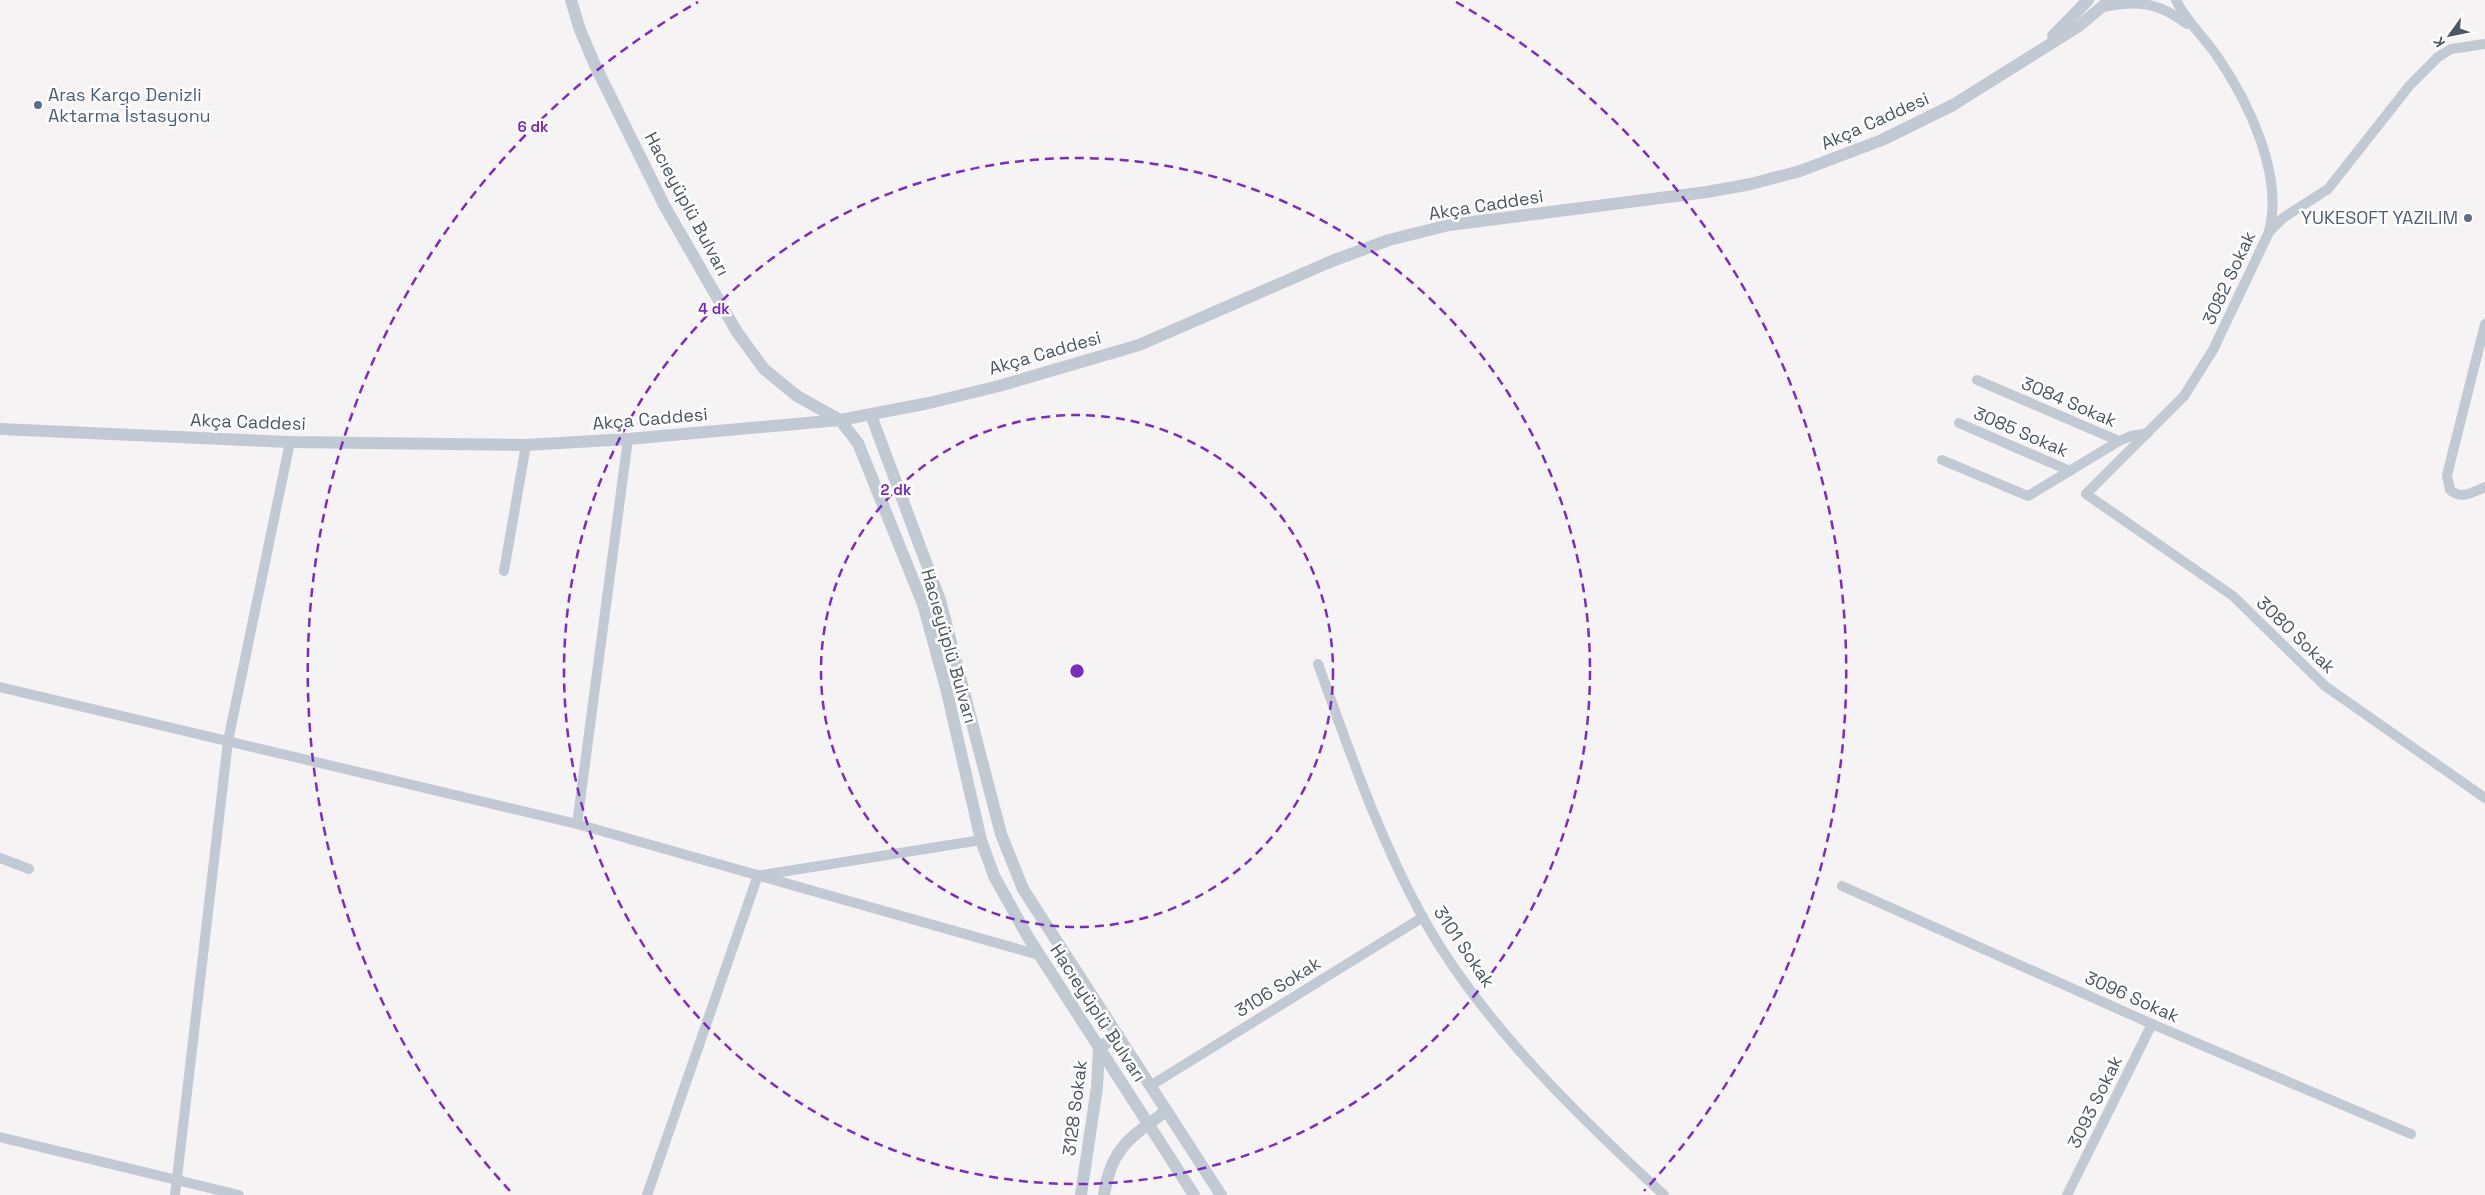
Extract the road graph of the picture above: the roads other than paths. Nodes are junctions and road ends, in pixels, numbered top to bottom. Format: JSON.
{"nodes":[{"id":1,"x":571,"y":0,"type":"edge"},
{"id":2,"x":2088,"y":0,"type":"edge"},
{"id":3,"x":2176,"y":0,"type":"edge"},
{"id":4,"x":2106,"y":4,"type":"edge"},
{"id":5,"x":2198,"y":32,"type":"junction"},
{"id":6,"x":2485,"y":44,"type":"edge"},
{"id":7,"x":2045,"y":45,"type":"junction"},
{"id":8,"x":2269,"y":232,"type":"junction"},
{"id":9,"x":2485,"y":324,"type":"edge"},
{"id":10,"x":1977,"y":380,"type":"dead end"},
{"id":11,"x":871,"y":415,"type":"junction"},
{"id":12,"x":840,"y":420,"type":"junction"},
{"id":13,"x":1959,"y":423,"type":"dead end"},
{"id":14,"x":0,"y":428,"type":"edge"},
{"id":15,"x":2149,"y":432,"type":"junction"},
{"id":16,"x":628,"y":440,"type":"junction"},
{"id":17,"x":2120,"y":441,"type":"junction"},
{"id":18,"x":290,"y":442,"type":"junction"},
{"id":19,"x":526,"y":445,"type":"junction"},
{"id":20,"x":1942,"y":460,"type":"dead end"},
{"id":21,"x":2070,"y":471,"type":"junction"},
{"id":22,"x":2485,"y":487,"type":"edge"},
{"id":23,"x":2086,"y":494,"type":"joint"},
{"id":24,"x":504,"y":570,"type":"dead end"},
{"id":25,"x":940,"y":600,"type":"junction"},
{"id":26,"x":922,"y":604,"type":"junction"},
{"id":27,"x":1318,"y":664,"type":"dead end"},
{"id":28,"x":0,"y":687,"type":"edge"},
{"id":29,"x":228,"y":741,"type":"junction"},
{"id":30,"x":2485,"y":798,"type":"edge"},
{"id":31,"x":577,"y":824,"type":"junction"},
{"id":32,"x":981,"y":840,"type":"junction"},
{"id":33,"x":0,"y":858,"type":"edge"},
{"id":34,"x":29,"y":869,"type":"dead end"},
{"id":35,"x":758,"y":875,"type":"junction"},
{"id":36,"x":1842,"y":886,"type":"dead end"},
{"id":37,"x":1422,"y":917,"type":"junction"},
{"id":38,"x":1040,"y":955,"type":"junction"},
{"id":39,"x":2152,"y":1024,"type":"junction"},
{"id":40,"x":1118,"y":1035,"type":"junction"},
{"id":41,"x":1099,"y":1048,"type":"junction"},
{"id":42,"x":1150,"y":1086,"type":"junction"},
{"id":43,"x":1166,"y":1111,"type":"junction"},
{"id":44,"x":1148,"y":1124,"type":"junction"},
{"id":45,"x":2411,"y":1134,"type":"dead end"},
{"id":46,"x":0,"y":1137,"type":"edge"},
{"id":47,"x":176,"y":1181,"type":"junction"},
{"id":48,"x":175,"y":1195,"type":"edge"},
{"id":49,"x":239,"y":1195,"type":"edge"},
{"id":50,"x":648,"y":1195,"type":"edge"},
{"id":51,"x":1081,"y":1195,"type":"edge"},
{"id":52,"x":1104,"y":1195,"type":"edge"},
{"id":53,"x":1194,"y":1195,"type":"edge"},
{"id":54,"x":1221,"y":1195,"type":"edge"},
{"id":55,"x":1664,"y":1195,"type":"edge"},
{"id":56,"x":2068,"y":1195,"type":"edge"}],
"edges":[{"from":1,"to":12,"type":"street","name":"Hacıeyüplü Bulvarı"},
{"from":2,"to":7,"type":"street","name":"Akça Caddesi"},
{"from":3,"to":5,"type":"street"},
{"from":4,"to":5,"type":"street"},
{"from":4,"to":7,"type":"street","name":"Akça Caddesi"},
{"from":5,"to":8,"type":"street"},
{"from":6,"to":8,"type":"street","name":"3082 Sokak"},
{"from":7,"to":11,"type":"street","name":"Akça Caddesi"},
{"from":8,"to":15,"type":"street","name":"3082 Sokak"},
{"from":9,"to":22,"type":"street"},
{"from":10,"to":17,"type":"street","name":"3084 Sokak"},
{"from":11,"to":12,"type":"street","name":"Akça Caddesi"},
{"from":11,"to":25,"type":"street","name":"Hacıeyüplü Bulvarı"},
{"from":12,"to":16,"type":"street","name":"Akça Caddesi"},
{"from":12,"to":26,"type":"street","name":"Hacıeyüplü Bulvarı"},
{"from":13,"to":21,"type":"street","name":"3085 Sokak"},
{"from":14,"to":18,"type":"street","name":"Akça Caddesi"},
{"from":15,"to":17,"type":"street","name":"3084 Sokak"},
{"from":15,"to":23,"type":"street","name":"3082 Sokak"},
{"from":16,"to":19,"type":"street","name":"Akça Caddesi"},
{"from":16,"to":31,"type":"street"},
{"from":17,"to":21,"type":"street"},
{"from":18,"to":19,"type":"street","name":"Akça Caddesi"},
{"from":18,"to":29,"type":"street"},
{"from":19,"to":24,"type":"street"},
{"from":20,"to":21,"type":"street"},
{"from":23,"to":30,"type":"street","name":"3080 Sokak"},
{"from":25,"to":26,"type":"street"},
{"from":25,"to":40,"type":"street","name":"Hacıeyüplü Bulvarı"},
{"from":26,"to":32,"type":"street","name":"Hacıeyüplü Bulvarı"},
{"from":27,"to":37,"type":"street","name":"3101 Sokak"},
{"from":28,"to":29,"type":"street"},
{"from":29,"to":31,"type":"street"},
{"from":29,"to":47,"type":"street"},
{"from":31,"to":35,"type":"street"},
{"from":32,"to":35,"type":"street"},
{"from":32,"to":38,"type":"street","name":"Hacıeyüplü Bulvarı"},
{"from":33,"to":34,"type":"street"},
{"from":35,"to":38,"type":"street"},
{"from":35,"to":50,"type":"street"},
{"from":36,"to":39,"type":"street","name":"3096 Sokak"},
{"from":37,"to":42,"type":"street","name":"3106 Sokak"},
{"from":37,"to":55,"type":"street","name":"3101 Sokak"},
{"from":38,"to":41,"type":"street","name":"Hacıeyüplü Bulvarı"},
{"from":39,"to":45,"type":"street","name":"3096 Sokak"},
{"from":39,"to":56,"type":"street","name":"3093 Sokak"},
{"from":40,"to":41,"type":"street","name":"3128 Sokak"},
{"from":40,"to":42,"type":"street","name":"Hacıeyüplü Bulvarı"},
{"from":41,"to":44,"type":"street","name":"Hacıeyüplü Bulvarı"},
{"from":41,"to":51,"type":"street","name":"3128 Sokak"},
{"from":42,"to":43,"type":"street","name":"Hacıeyüplü Bulvarı"},
{"from":43,"to":44,"type":"street"},
{"from":43,"to":54,"type":"street","name":"Hacıeyüplü Bulvarı"},
{"from":44,"to":52,"type":"street"},
{"from":44,"to":53,"type":"street","name":"Hacıeyüplü Bulvarı"},
{"from":46,"to":47,"type":"street"},
{"from":47,"to":48,"type":"street"},
{"from":47,"to":49,"type":"street"}]}
